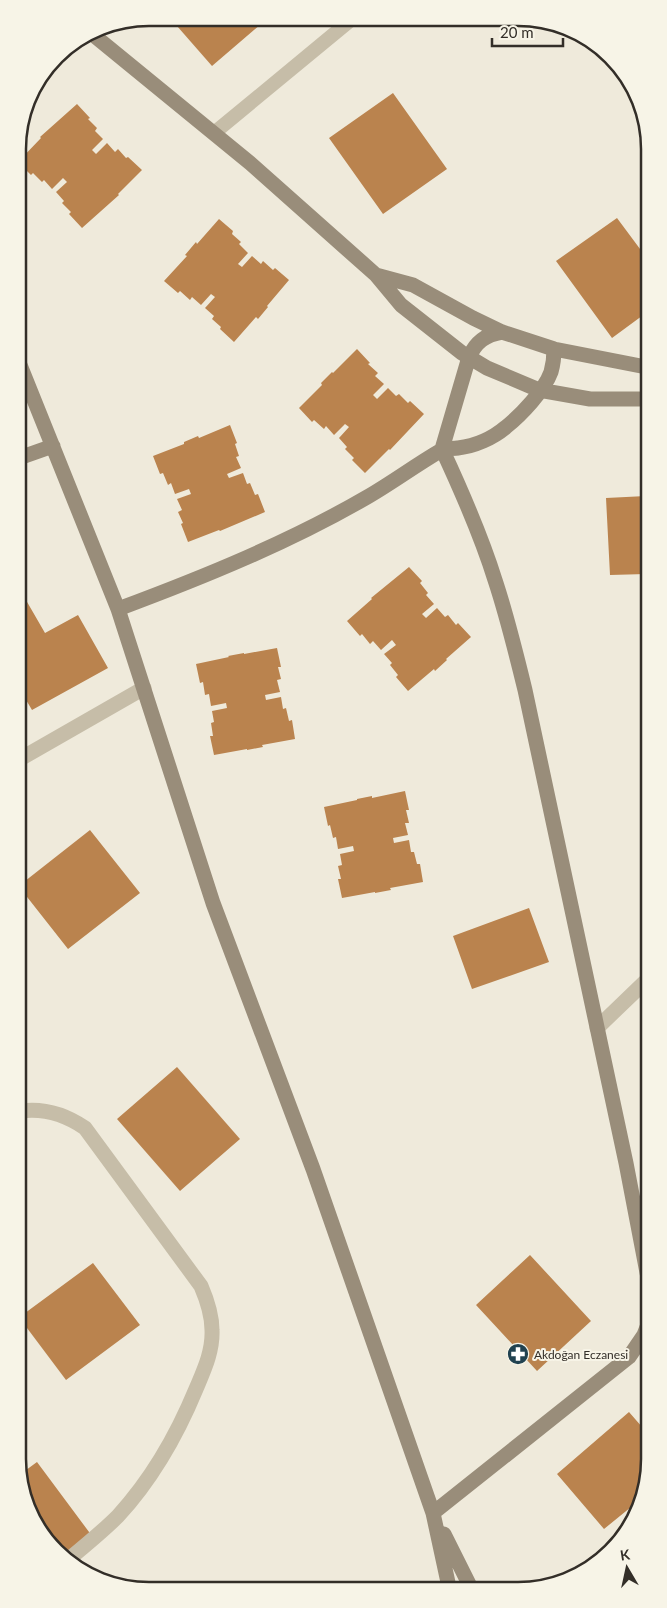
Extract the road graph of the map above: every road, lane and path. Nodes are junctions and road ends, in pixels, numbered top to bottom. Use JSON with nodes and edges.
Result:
{"nodes":[{"id":1,"x":343,"y":26,"type":"edge"},
{"id":2,"x":97,"y":38,"type":"edge"},
{"id":3,"x":214,"y":133,"type":"junction"},
{"id":4,"x":376,"y":275,"type":"junction"},
{"id":5,"x":502,"y":332,"type":"junction"},
{"id":6,"x":554,"y":350,"type":"junction"},
{"id":7,"x":469,"y":357,"type":"junction"},
{"id":8,"x":641,"y":366,"type":"edge"},
{"id":9,"x":27,"y":381,"type":"edge"},
{"id":10,"x":539,"y":390,"type":"junction"},
{"id":11,"x":641,"y":399,"type":"edge"},
{"id":12,"x":27,"y":401,"type":"edge"},
{"id":13,"x":53,"y":445,"type":"junction"},
{"id":14,"x":442,"y":449,"type":"junction"},
{"id":15,"x":27,"y":455,"type":"edge"},
{"id":16,"x":118,"y":609,"type":"junction"},
{"id":17,"x":144,"y":688,"type":"junction"},
{"id":18,"x":27,"y":752,"type":"edge"},
{"id":19,"x":640,"y":986,"type":"edge"},
{"id":20,"x":597,"y":1028,"type":"junction"},
{"id":21,"x":26,"y":1111,"type":"edge"},
{"id":22,"x":640,"y":1214,"type":"edge"},
{"id":23,"x":640,"y":1342,"type":"edge"},
{"id":24,"x":433,"y":1513,"type":"junction"},
{"id":25,"x":73,"y":1555,"type":"edge"},
{"id":26,"x":448,"y":1582,"type":"edge"},
{"id":27,"x":468,"y":1582,"type":"edge"}],
"edges":[{"from":1,"to":3,"type":"lane"},
{"from":2,"to":3,"type":"street"},
{"from":3,"to":4,"type":"street"},
{"from":4,"to":5,"type":"street"},
{"from":4,"to":7,"type":"street"},
{"from":5,"to":6,"type":"street"},
{"from":5,"to":7,"type":"street"},
{"from":6,"to":8,"type":"street"},
{"from":6,"to":10,"type":"street"},
{"from":7,"to":10,"type":"street"},
{"from":7,"to":14,"type":"street"},
{"from":9,"to":13,"type":"street"},
{"from":10,"to":11,"type":"street"},
{"from":10,"to":14,"type":"street"},
{"from":12,"to":13,"type":"street"},
{"from":13,"to":15,"type":"street"},
{"from":13,"to":16,"type":"street"},
{"from":14,"to":16,"type":"street"},
{"from":14,"to":20,"type":"street"},
{"from":16,"to":17,"type":"street"},
{"from":17,"to":18,"type":"street"},
{"from":17,"to":24,"type":"street"},
{"from":19,"to":20,"type":"street"},
{"from":20,"to":22,"type":"street"},
{"from":21,"to":25,"type":"street"},
{"from":23,"to":24,"type":"street"},
{"from":24,"to":26,"type":"street"},
{"from":24,"to":27,"type":"street"}]}
